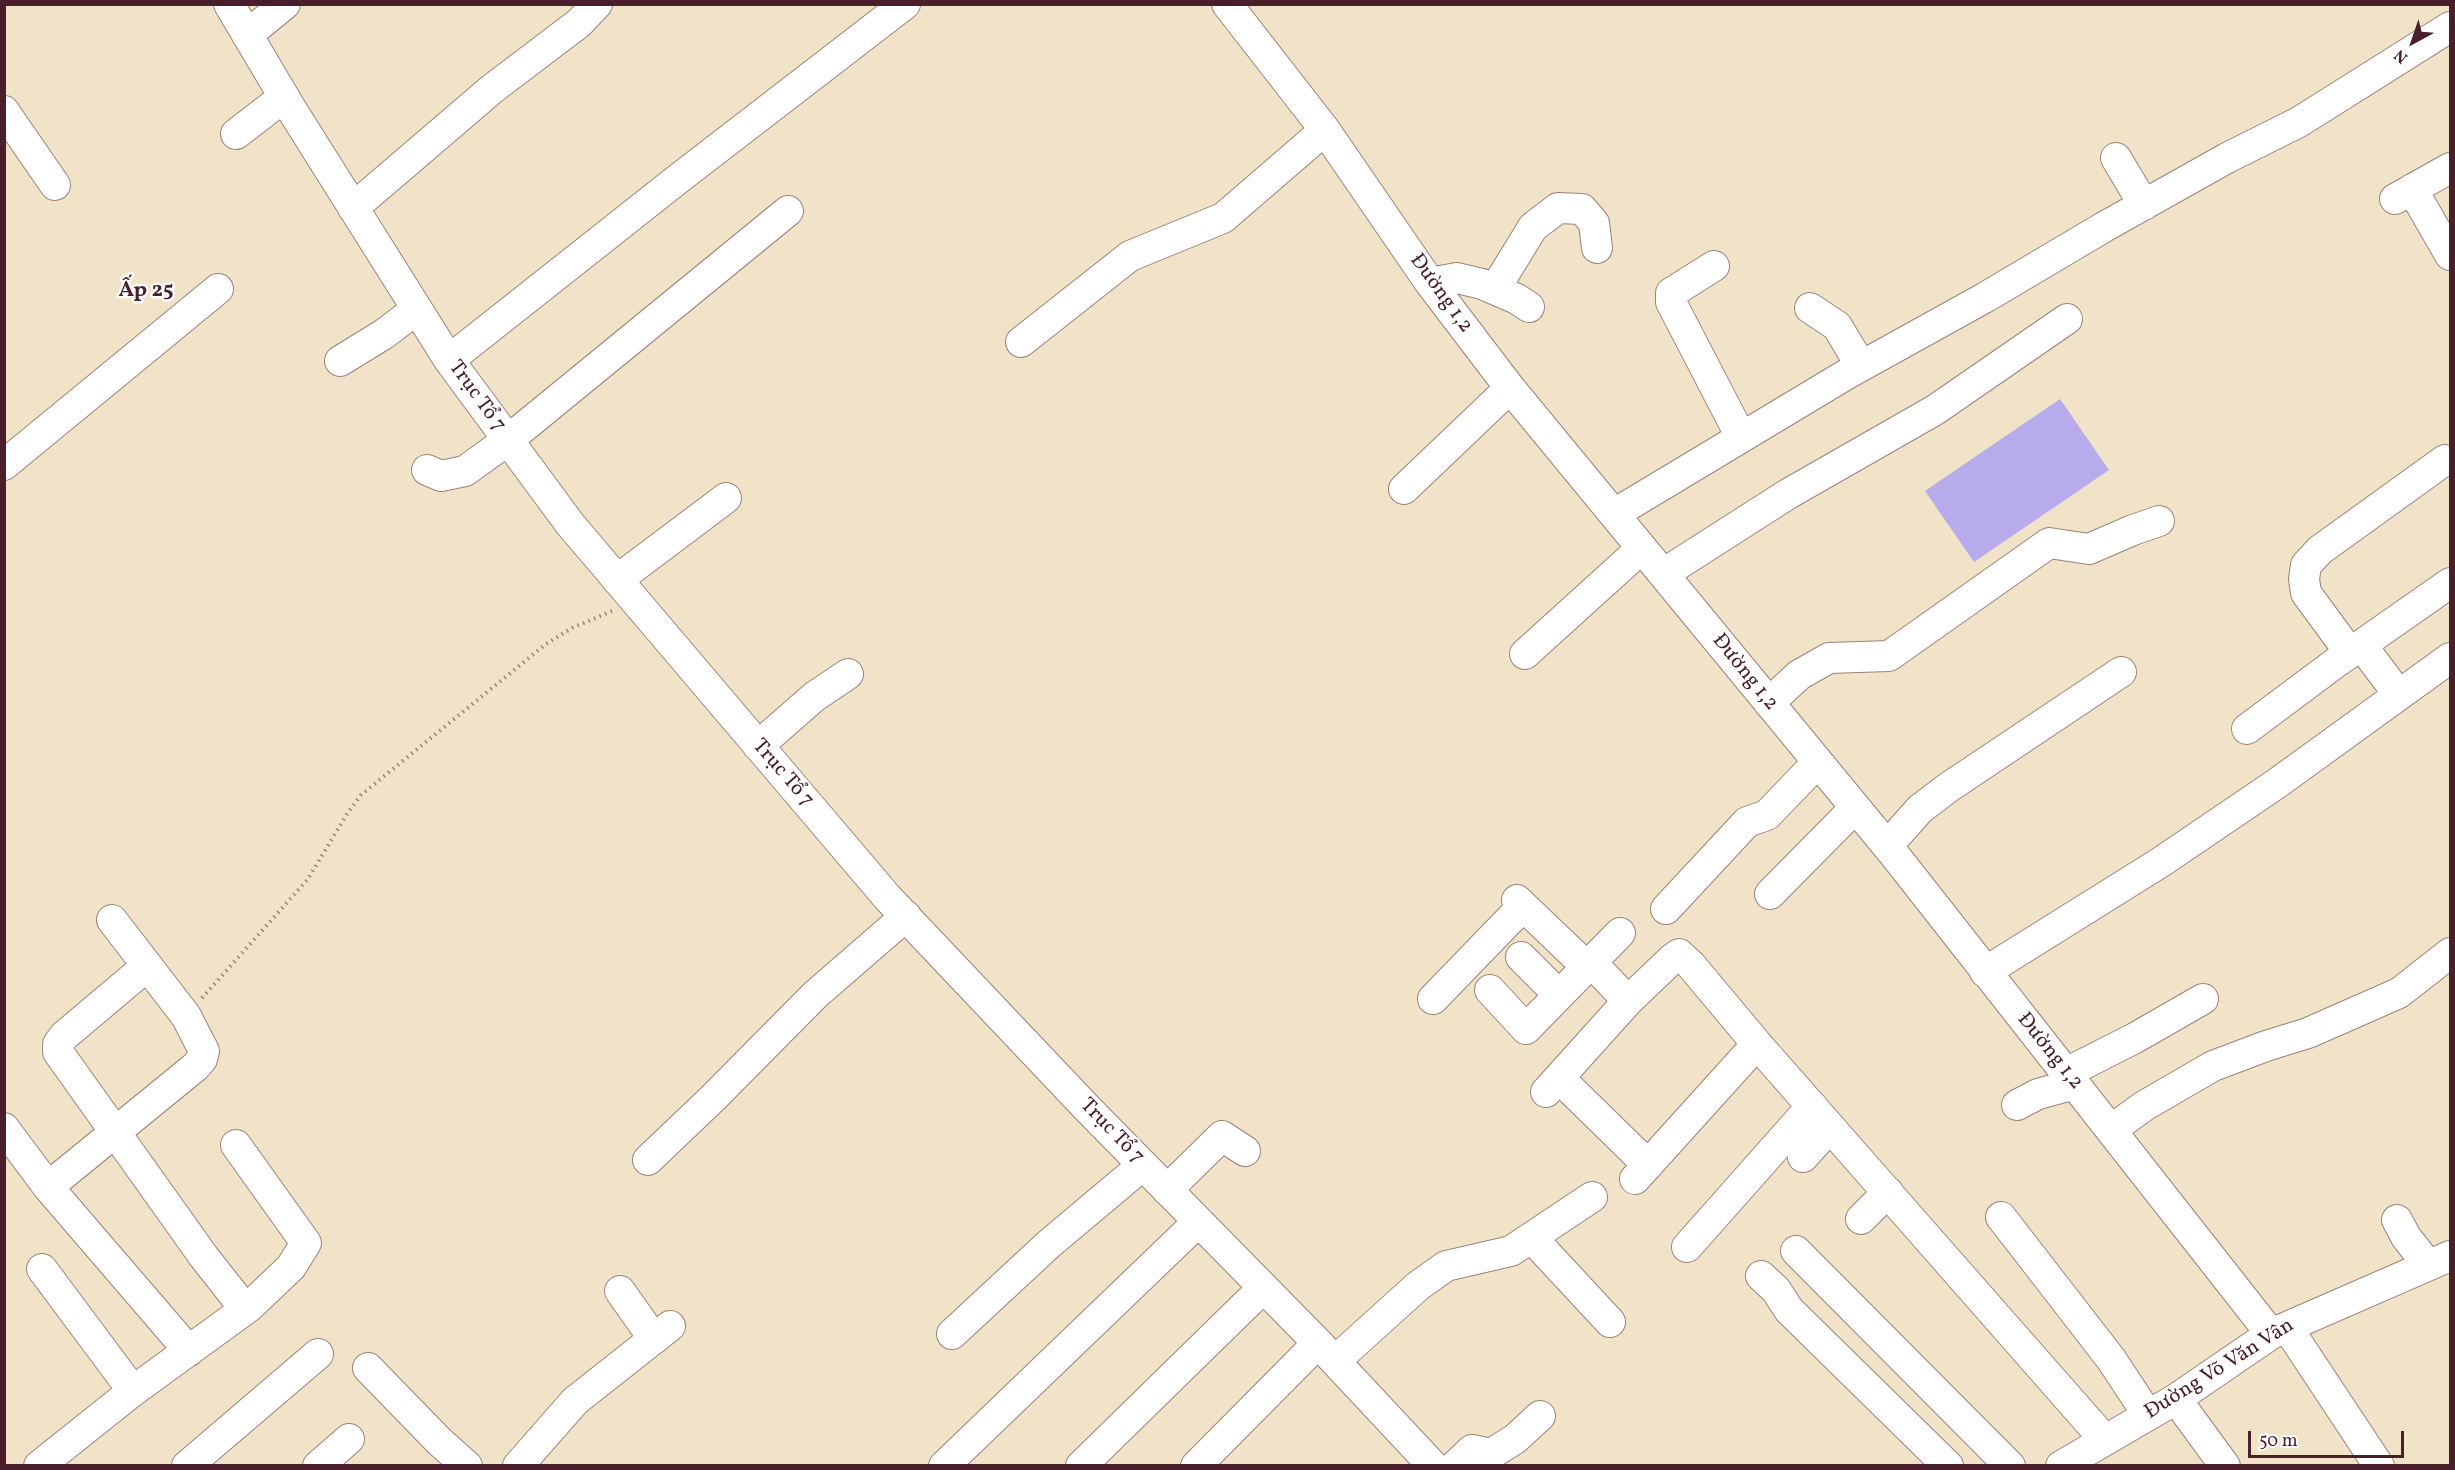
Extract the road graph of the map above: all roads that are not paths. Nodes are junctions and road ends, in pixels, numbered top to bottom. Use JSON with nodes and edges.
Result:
{"nodes":[{"id":1,"x":230,"y":4,"type":"edge"},
{"id":2,"x":285,"y":4,"type":"edge"},
{"id":3,"x":597,"y":4,"type":"edge"},
{"id":4,"x":905,"y":4,"type":"edge"},
{"id":5,"x":1227,"y":4,"type":"edge"},
{"id":6,"x":2451,"y":27,"type":"edge"},
{"id":7,"x":247,"y":35,"type":"junction"},
{"id":8,"x":284,"y":97,"type":"junction"},
{"id":9,"x":4,"y":111,"type":"edge"},
{"id":10,"x":1325,"y":130,"type":"junction"},
{"id":11,"x":236,"y":134,"type":"dead end"},
{"id":12,"x":2116,"y":158,"type":"dead end"},
{"id":13,"x":2451,"y":168,"type":"edge"},
{"id":14,"x":55,"y":185,"type":"dead end"},
{"id":15,"x":2144,"y":205,"type":"junction"},
{"id":16,"x":353,"y":208,"type":"junction"},
{"id":17,"x":788,"y":211,"type":"dead end"},
{"id":18,"x":1597,"y":248,"type":"dead end"},
{"id":19,"x":2451,"y":255,"type":"edge"},
{"id":20,"x":1714,"y":266,"type":"dead end"},
{"id":21,"x":1430,"y":282,"type":"junction"},
{"id":22,"x":218,"y":289,"type":"dead end"},
{"id":23,"x":1495,"y":289,"type":"junction"},
{"id":24,"x":1529,"y":307,"type":"dead end"},
{"id":25,"x":1810,"y":308,"type":"dead end"},
{"id":26,"x":417,"y":309,"type":"junction"},
{"id":27,"x":2067,"y":319,"type":"dead end"},
{"id":28,"x":1021,"y":342,"type":"dead end"},
{"id":29,"x":449,"y":360,"type":"junction"},
{"id":30,"x":339,"y":361,"type":"dead end"},
{"id":31,"x":1861,"y":366,"type":"junction"},
{"id":32,"x":1510,"y":388,"type":"junction"},
{"id":33,"x":1741,"y":437,"type":"junction"},
{"id":34,"x":508,"y":440,"type":"junction"},
{"id":35,"x":2445,"y":460,"type":"dead end"},
{"id":36,"x":4,"y":465,"type":"edge"},
{"id":37,"x":427,"y":470,"type":"dead end"},
{"id":38,"x":1404,"y":489,"type":"dead end"},
{"id":39,"x":726,"y":498,"type":"dead end"},
{"id":40,"x":1614,"y":514,"type":"junction"},
{"id":41,"x":2159,"y":521,"type":"dead end"},
{"id":42,"x":1642,"y":548,"type":"junction"},
{"id":43,"x":1663,"y":574,"type":"junction"},
{"id":44,"x":2451,"y":583,"type":"edge"},
{"id":45,"x":626,"y":590,"type":"junction"},
{"id":46,"x":2356,"y":650,"type":"junction"},
{"id":47,"x":1525,"y":654,"type":"dead end"},
{"id":48,"x":2451,"y":658,"type":"edge"},
{"id":49,"x":2121,"y":672,"type":"dead end"},
{"id":50,"x":848,"y":674,"type":"dead end"},
{"id":51,"x":2399,"y":695,"type":"junction"},
{"id":52,"x":1769,"y":703,"type":"junction"},
{"id":53,"x":2247,"y":729,"type":"dead end"},
{"id":54,"x":758,"y":746,"type":"junction"},
{"id":55,"x":1818,"y":762,"type":"junction"},
{"id":56,"x":1855,"y":807,"type":"junction"},
{"id":57,"x":1887,"y":846,"type":"junction"},
{"id":58,"x":1770,"y":894,"type":"dead end"},
{"id":59,"x":1666,"y":909,"type":"dead end"},
{"id":60,"x":906,"y":916,"type":"junction"},
{"id":61,"x":112,"y":920,"type":"dead end"},
{"id":62,"x":1620,"y":933,"type":"dead end"},
{"id":63,"x":2451,"y":953,"type":"edge"},
{"id":64,"x":1521,"y":957,"type":"dead end"},
{"id":65,"x":1589,"y":965,"type":"junction"},
{"id":66,"x":147,"y":966,"type":"junction"},
{"id":67,"x":1985,"y":972,"type":"junction"},
{"id":68,"x":1490,"y":990,"type":"dead end"},
{"id":69,"x":1559,"y":995,"type":"junction"},
{"id":70,"x":1432,"y":999,"type":"dead end"},
{"id":71,"x":2203,"y":999,"type":"dead end"},
{"id":72,"x":1628,"y":1001,"type":"junction"},
{"id":73,"x":1757,"y":1044,"type":"junction"},
{"id":74,"x":2070,"y":1078,"type":"junction"},
{"id":75,"x":2017,"y":1105,"type":"dead end"},
{"id":76,"x":1821,"y":1116,"type":"junction"},
{"id":77,"x":4,"y":1128,"type":"edge"},
{"id":78,"x":2111,"y":1130,"type":"junction"},
{"id":79,"x":115,"y":1131,"type":"junction"},
{"id":80,"x":236,"y":1145,"type":"dead end"},
{"id":81,"x":1245,"y":1151,"type":"dead end"},
{"id":82,"x":1803,"y":1157,"type":"dead end"},
{"id":83,"x":648,"y":1160,"type":"dead end"},
{"id":84,"x":1143,"y":1165,"type":"junction"},
{"id":85,"x":48,"y":1187,"type":"junction"},
{"id":86,"x":1167,"y":1190,"type":"junction"},
{"id":87,"x":1888,"y":1192,"type":"junction"},
{"id":88,"x":1592,"y":1197,"type":"dead end"},
{"id":89,"x":2001,"y":1217,"type":"dead end"},
{"id":90,"x":1861,"y":1219,"type":"dead end"},
{"id":91,"x":2397,"y":1220,"type":"dead end"},
{"id":92,"x":1198,"y":1222,"type":"junction"},
{"id":93,"x":1532,"y":1238,"type":"junction"},
{"id":94,"x":1687,"y":1247,"type":"dead end"},
{"id":95,"x":1796,"y":1251,"type":"dead end"},
{"id":96,"x":2439,"y":1261,"type":"edge"},
{"id":97,"x":42,"y":1269,"type":"dead end"},
{"id":98,"x":1761,"y":1276,"type":"dead end"},
{"id":99,"x":1263,"y":1288,"type":"junction"},
{"id":100,"x":620,"y":1291,"type":"dead end"},
{"id":101,"x":245,"y":1309,"type":"junction"},
{"id":102,"x":1610,"y":1322,"type":"dead end"},
{"id":103,"x":2279,"y":1330,"type":"junction"},
{"id":104,"x":952,"y":1334,"type":"dead end"},
{"id":105,"x":189,"y":1351,"type":"junction"},
{"id":106,"x":1326,"y":1352,"type":"junction"},
{"id":107,"x":318,"y":1354,"type":"dead end"},
{"id":108,"x":368,"y":1368,"type":"dead end"},
{"id":109,"x":133,"y":1391,"type":"junction"},
{"id":110,"x":2176,"y":1399,"type":"junction"},
{"id":111,"x":2148,"y":1415,"type":"junction"},
{"id":112,"x":1540,"y":1416,"type":"dead end"},
{"id":113,"x":349,"y":1439,"type":"dead end"},
{"id":114,"x":2084,"y":1456,"type":"edge"},
{"id":115,"x":39,"y":1465,"type":"edge"},
{"id":116,"x":187,"y":1466,"type":"edge"},
{"id":117,"x":318,"y":1466,"type":"edge"},
{"id":118,"x":466,"y":1466,"type":"edge"},
{"id":119,"x":518,"y":1466,"type":"edge"},
{"id":120,"x":944,"y":1466,"type":"edge"},
{"id":121,"x":1081,"y":1466,"type":"edge"},
{"id":122,"x":1196,"y":1466,"type":"edge"},
{"id":123,"x":1433,"y":1466,"type":"edge"},
{"id":124,"x":1455,"y":1466,"type":"edge"},
{"id":125,"x":1948,"y":1466,"type":"edge"},
{"id":126,"x":2010,"y":1466,"type":"edge"},
{"id":127,"x":2225,"y":1466,"type":"edge"},
{"id":128,"x":2379,"y":1466,"type":"edge"}],
"edges":[{"from":1,"to":7,"type":"street","name":"Trục Tổ 7"},
{"from":2,"to":7,"type":"street"},
{"from":3,"to":16,"type":"street"},
{"from":4,"to":29,"type":"street"},
{"from":5,"to":10,"type":"street","name":"Đường 1,2"},
{"from":6,"to":15,"type":"street"},
{"from":7,"to":8,"type":"street","name":"Trục Tổ 7"},
{"from":8,"to":11,"type":"street"},
{"from":8,"to":16,"type":"street","name":"Trục Tổ 7"},
{"from":9,"to":14,"type":"street"},
{"from":10,"to":21,"type":"street","name":"Đường 1,2"},
{"from":10,"to":28,"type":"street"},
{"from":12,"to":15,"type":"street"},
{"from":13,"to":19,"type":"street"},
{"from":15,"to":31,"type":"street"},
{"from":16,"to":26,"type":"street","name":"Trục Tổ 7"},
{"from":17,"to":34,"type":"street"},
{"from":18,"to":23,"type":"street"},
{"from":20,"to":33,"type":"street"},
{"from":21,"to":23,"type":"street"},
{"from":21,"to":32,"type":"street","name":"Đường 1,2"},
{"from":22,"to":36,"type":"street"},
{"from":23,"to":24,"type":"street"},
{"from":25,"to":31,"type":"street"},
{"from":26,"to":29,"type":"street","name":"Trục Tổ 7"},
{"from":26,"to":30,"type":"street"},
{"from":27,"to":43,"type":"street"},
{"from":29,"to":34,"type":"street","name":"Trục Tổ 7"},
{"from":31,"to":33,"type":"street"},
{"from":32,"to":38,"type":"street"},
{"from":32,"to":40,"type":"street","name":"Đường 1,2"},
{"from":33,"to":40,"type":"street"},
{"from":34,"to":37,"type":"street"},
{"from":34,"to":45,"type":"street","name":"Trục Tổ 7"},
{"from":35,"to":46,"type":"street"},
{"from":39,"to":45,"type":"street"},
{"from":40,"to":42,"type":"street","name":"Đường 1,2"},
{"from":41,"to":52,"type":"street"},
{"from":42,"to":43,"type":"street","name":"Đường 1,2"},
{"from":42,"to":47,"type":"street"},
{"from":43,"to":52,"type":"street","name":"Đường 1,2"},
{"from":44,"to":46,"type":"street"},
{"from":45,"to":54,"type":"street","name":"Trục Tổ 7"},
{"from":46,"to":51,"type":"street"},
{"from":46,"to":53,"type":"street"},
{"from":48,"to":51,"type":"street"},
{"from":49,"to":57,"type":"street"},
{"from":50,"to":54,"type":"street"},
{"from":51,"to":67,"type":"street"},
{"from":52,"to":55,"type":"street","name":"Đường 1,2"},
{"from":54,"to":60,"type":"street","name":"Trục Tổ 7"},
{"from":55,"to":56,"type":"street","name":"Đường 1,2"},
{"from":55,"to":59,"type":"street"},
{"from":56,"to":57,"type":"street","name":"Đường 1,2"},
{"from":56,"to":58,"type":"street"},
{"from":57,"to":67,"type":"street","name":"Đường 1,2"},
{"from":60,"to":83,"type":"street"},
{"from":60,"to":84,"type":"street","name":"Trục Tổ 7"},
{"from":61,"to":66,"type":"street"},
{"from":62,"to":65,"type":"street"},
{"from":63,"to":78,"type":"street"},
{"from":64,"to":69,"type":"street"},
{"from":65,"to":69,"type":"street"},
{"from":65,"to":70,"type":"street"},
{"from":65,"to":72,"type":"street"},
{"from":66,"to":79,"type":"street"},
{"from":66,"to":79,"type":"street"},
{"from":67,"to":74,"type":"street","name":"Đường 1,2"},
{"from":68,"to":69,"type":"street"},
{"from":71,"to":74,"type":"street"},
{"from":72,"to":73,"type":"street"},
{"from":72,"to":73,"type":"street"},
{"from":73,"to":76,"type":"street"},
{"from":74,"to":75,"type":"street"},
{"from":74,"to":78,"type":"street","name":"Đường 1,2"},
{"from":76,"to":82,"type":"street"},
{"from":76,"to":87,"type":"street"},
{"from":76,"to":94,"type":"street"},
{"from":77,"to":85,"type":"street"},
{"from":78,"to":103,"type":"street","name":"Đường 1,2"},
{"from":79,"to":85,"type":"street"},
{"from":79,"to":101,"type":"street"},
{"from":80,"to":101,"type":"street"},
{"from":81,"to":86,"type":"street"},
{"from":84,"to":86,"type":"street","name":"Trục Tổ 7"},
{"from":84,"to":104,"type":"street"},
{"from":85,"to":105,"type":"street"},
{"from":86,"to":92,"type":"street","name":"Trục Tổ 7"},
{"from":87,"to":90,"type":"street"},
{"from":87,"to":114,"type":"street"},
{"from":88,"to":93,"type":"street"},
{"from":89,"to":111,"type":"street"},
{"from":91,"to":96,"type":"street"},
{"from":92,"to":99,"type":"street","name":"Trục Tổ 7"},
{"from":92,"to":120,"type":"street"},
{"from":93,"to":102,"type":"street"},
{"from":93,"to":106,"type":"street"},
{"from":95,"to":126,"type":"street"},
{"from":96,"to":103,"type":"street","name":"Đường Võ Văn Vân"},
{"from":97,"to":109,"type":"street"},
{"from":98,"to":125,"type":"street"},
{"from":99,"to":106,"type":"street","name":"Trục Tổ 7"},
{"from":99,"to":121,"type":"street"},
{"from":100,"to":119,"type":"street"},
{"from":101,"to":105,"type":"street"},
{"from":103,"to":110,"type":"street","name":"Đường Võ Văn Vân"},
{"from":103,"to":128,"type":"street","name":"Đường 1,2"},
{"from":105,"to":109,"type":"street"},
{"from":106,"to":122,"type":"street"},
{"from":106,"to":123,"type":"street","name":"Trục Tổ 7"},
{"from":107,"to":116,"type":"street"},
{"from":108,"to":118,"type":"street"},
{"from":109,"to":115,"type":"street"},
{"from":110,"to":111,"type":"street","name":"Đường Võ Văn Vân"},
{"from":110,"to":127,"type":"street"},
{"from":111,"to":114,"type":"street","name":"Đường Võ Văn Vân"},
{"from":112,"to":124,"type":"street"},
{"from":113,"to":117,"type":"street"}]}
